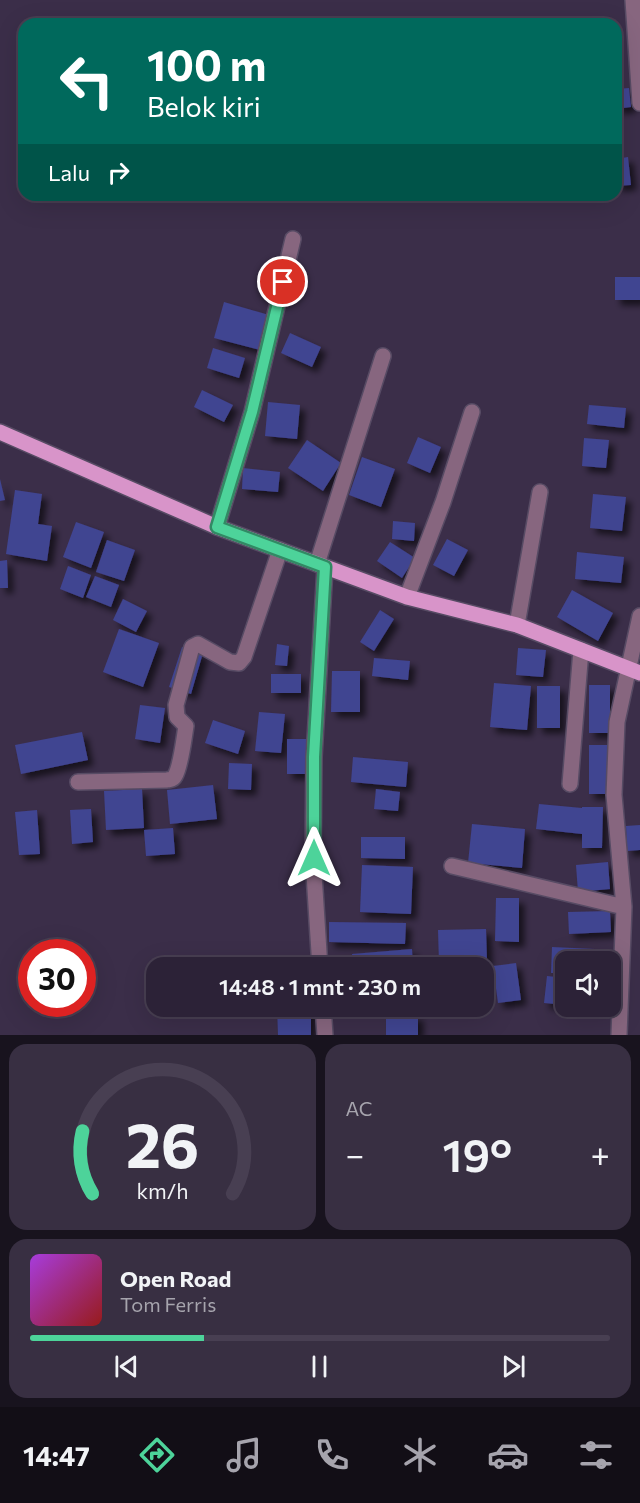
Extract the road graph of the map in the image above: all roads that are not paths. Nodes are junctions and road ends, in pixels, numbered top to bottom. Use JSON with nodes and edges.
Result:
{"nodes":[{"id":1,"x":633,"y":0,"type":"edge"},
{"id":2,"x":638,"y":27,"type":"edge"},
{"id":3,"x":640,"y":103,"type":"edge"},
{"id":4,"x":293,"y":239,"type":"dead end"},
{"id":5,"x":383,"y":356,"type":"dead end"},
{"id":6,"x":472,"y":412,"type":"dead end"},
{"id":7,"x":1,"y":429,"type":"edge"},
{"id":8,"x":540,"y":492,"type":"dead end"},
{"id":9,"x":217,"y":527,"type":"junction"},
{"id":10,"x":280,"y":550,"type":"junction"},
{"id":11,"x":321,"y":565,"type":"junction"},
{"id":12,"x":407,"y":597,"type":"junction"},
{"id":13,"x":640,"y":616,"type":"edge"},
{"id":14,"x":517,"y":625,"type":"junction"},
{"id":15,"x":581,"y":650,"type":"junction"},
{"id":16,"x":634,"y":671,"type":"edge"},
{"id":17,"x":78,"y":782,"type":"dead end"},
{"id":18,"x":570,"y":784,"type":"dead end"},
{"id":19,"x":452,"y":866,"type":"dead end"},
{"id":20,"x":624,"y":907,"type":"junction"},
{"id":21,"x":319,"y":957,"type":"edge"},
{"id":22,"x":324,"y":1017,"type":"edge"},
{"id":23,"x":325,"y":1035,"type":"edge"},
{"id":24,"x":619,"y":1035,"type":"edge"}],
"edges":[{"from":1,"to":2,"type":"street"},
{"from":2,"to":3,"type":"street"},
{"from":4,"to":9,"type":"street"},
{"from":5,"to":11,"type":"street"},
{"from":6,"to":12,"type":"street"},
{"from":7,"to":9,"type":"main road"},
{"from":8,"to":14,"type":"street"},
{"from":9,"to":10,"type":"main road"},
{"from":10,"to":11,"type":"main road"},
{"from":10,"to":17,"type":"street"},
{"from":11,"to":12,"type":"main road"},
{"from":11,"to":21,"type":"street"},
{"from":12,"to":14,"type":"main road"},
{"from":13,"to":16,"type":"street"},
{"from":14,"to":15,"type":"main road"},
{"from":15,"to":16,"type":"main road"},
{"from":15,"to":18,"type":"street"},
{"from":16,"to":20,"type":"street"},
{"from":19,"to":20,"type":"street"},
{"from":20,"to":24,"type":"street"},
{"from":22,"to":23,"type":"street"}]}
